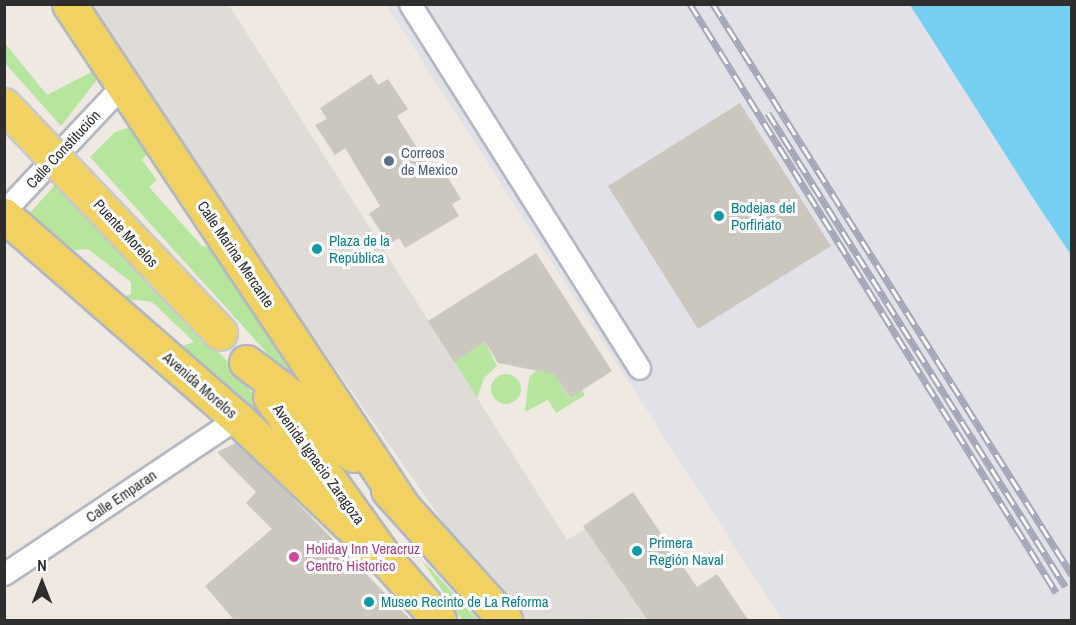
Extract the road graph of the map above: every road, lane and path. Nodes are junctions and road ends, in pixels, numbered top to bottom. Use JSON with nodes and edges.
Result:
{"nodes":[{"id":1,"x":69,"y":4,"type":"edge"},
{"id":2,"x":410,"y":4,"type":"edge"},
{"id":3,"x":122,"y":86,"type":"junction"},
{"id":4,"x":4,"y":105,"type":"edge"},
{"id":5,"x":4,"y":213,"type":"edge"},
{"id":6,"x":246,"y":362,"type":"junction"},
{"id":7,"x":639,"y":368,"type":"dead end"},
{"id":8,"x":237,"y":417,"type":"junction"},
{"id":9,"x":402,"y":505,"type":"junction"},
{"id":10,"x":389,"y":563,"type":"junction"},
{"id":11,"x":4,"y":574,"type":"edge"},
{"id":12,"x":439,"y":621,"type":"edge"},
{"id":13,"x":505,"y":621,"type":"edge"}],
"edges":[{"from":1,"to":3,"type":"main road","name":"Calle Marina Mercante"},
{"from":2,"to":7,"type":"street"},
{"from":3,"to":5,"type":"street","name":"Calle Constitución"},
{"from":3,"to":9,"type":"main road","name":"Calle Marina Mercante"},
{"from":4,"to":6,"type":"main road","name":"Puente Morelos","bridge":true},
{"from":5,"to":8,"type":"main road","name":"Avenida Morelos"},
{"from":6,"to":9,"type":"main road","name":"Calle Marina Mercante"},
{"from":6,"to":10,"type":"main road","name":"Avenida Ignacio Zaragoza"},
{"from":8,"to":10,"type":"main road","name":"Avenida Morelos"},
{"from":8,"to":11,"type":"street","name":"Calle Emparan"},
{"from":9,"to":13,"type":"main road","name":"Calle Marina Mercante"},
{"from":10,"to":12,"type":"main road","name":"Avenida Ignacio Zaragoza"}]}
